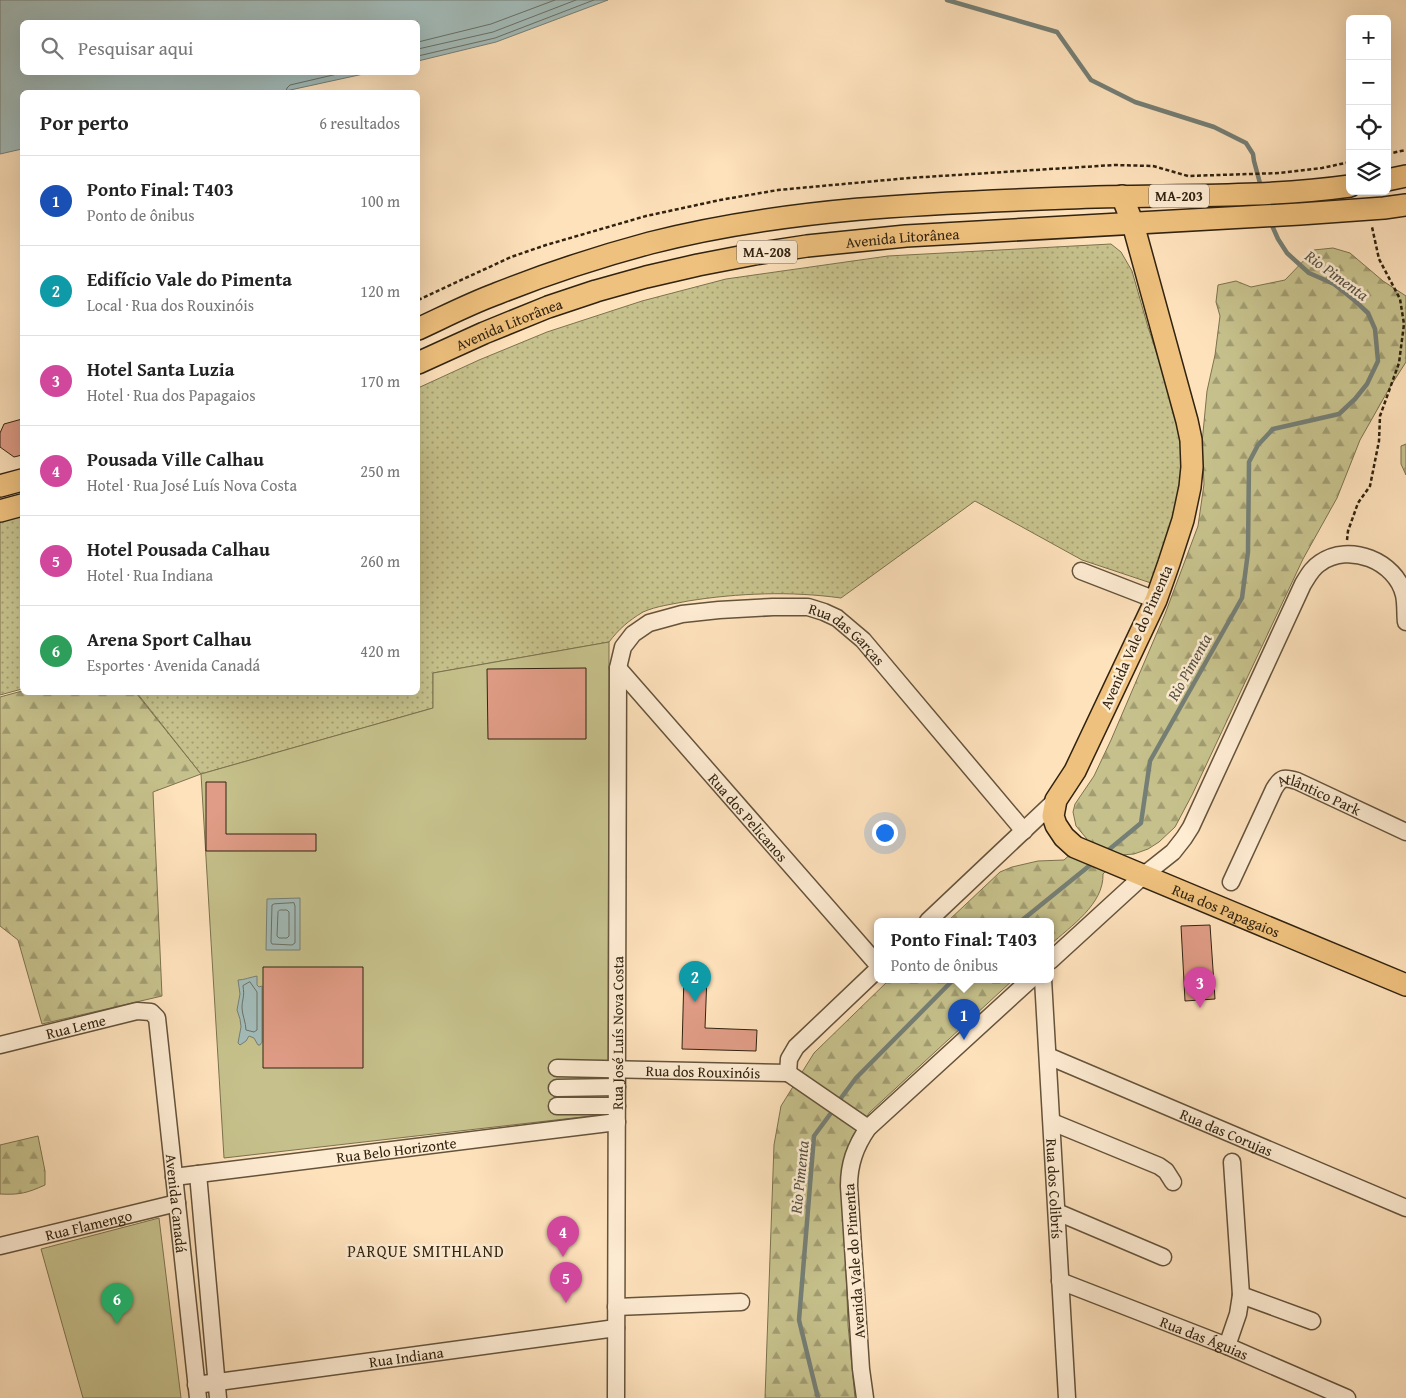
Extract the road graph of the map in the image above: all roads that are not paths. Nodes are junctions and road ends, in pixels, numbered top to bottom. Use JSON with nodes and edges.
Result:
{"nodes":[{"id":1,"x":1406,"y":176,"type":"edge"},
{"id":2,"x":1391,"y":179,"type":"edge"},
{"id":3,"x":1346,"y":186,"type":"edge"},
{"id":4,"x":1122,"y":196,"type":"junction"},
{"id":5,"x":1406,"y":205,"type":"edge"},
{"id":6,"x":1133,"y":224,"type":"junction"},
{"id":7,"x":420,"y":328,"type":"edge"},
{"id":8,"x":420,"y":362,"type":"edge"},
{"id":9,"x":20,"y":481,"type":"edge"},
{"id":10,"x":0,"y":486,"type":"edge"},
{"id":11,"x":20,"y":506,"type":"edge"},
{"id":12,"x":0,"y":511,"type":"edge"},
{"id":13,"x":1082,"y":571,"type":"dead end"},
{"id":14,"x":1156,"y":600,"type":"junction"},
{"id":15,"x":1406,"y":622,"type":"edge"},
{"id":16,"x":618,"y":668,"type":"junction"},
{"id":17,"x":1056,"y":800,"type":"junction"},
{"id":18,"x":1056,"y":825,"type":"junction"},
{"id":19,"x":1024,"y":831,"type":"junction"},
{"id":20,"x":1406,"y":832,"type":"edge"},
{"id":21,"x":1140,"y":879,"type":"junction"},
{"id":22,"x":1231,"y":882,"type":"dead end"},
{"id":23,"x":931,"y":918,"type":"edge"},
{"id":24,"x":1054,"y":957,"type":"edge"},
{"id":25,"x":874,"y":962,"type":"edge"},
{"id":26,"x":874,"y":971,"type":"edge"},
{"id":27,"x":1027,"y":983,"type":"edge"},
{"id":28,"x":1044,"y":983,"type":"edge"},
{"id":29,"x":1406,"y":985,"type":"edge"},
{"id":30,"x":151,"y":1012,"type":"joint"},
{"id":31,"x":0,"y":1045,"type":"edge"},
{"id":32,"x":1048,"y":1056,"type":"junction"},
{"id":33,"x":557,"y":1068,"type":"dead end"},
{"id":34,"x":618,"y":1069,"type":"junction"},
{"id":35,"x":788,"y":1073,"type":"junction"},
{"id":36,"x":618,"y":1086,"type":"junction"},
{"id":37,"x":557,"y":1088,"type":"dead end"},
{"id":38,"x":557,"y":1106,"type":"dead end"},
{"id":39,"x":618,"y":1114,"type":"junction"},
{"id":40,"x":1052,"y":1122,"type":"junction"},
{"id":41,"x":868,"y":1128,"type":"junction"},
{"id":42,"x":1232,"y":1162,"type":"dead end"},
{"id":43,"x":198,"y":1174,"type":"junction"},
{"id":44,"x":174,"y":1177,"type":"junction"},
{"id":45,"x":1173,"y":1182,"type":"dead end"},
{"id":46,"x":177,"y":1203,"type":"junction"},
{"id":47,"x":1406,"y":1208,"type":"edge"},
{"id":48,"x":1057,"y":1212,"type":"junction"},
{"id":49,"x":0,"y":1246,"type":"edge"},
{"id":50,"x":1163,"y":1257,"type":"dead end"},
{"id":51,"x":1060,"y":1281,"type":"junction"},
{"id":52,"x":1241,"y":1295,"type":"junction"},
{"id":53,"x":741,"y":1302,"type":"dead end"},
{"id":54,"x":616,"y":1307,"type":"junction"},
{"id":55,"x":1312,"y":1321,"type":"dead end"},
{"id":56,"x":616,"y":1328,"type":"junction"},
{"id":57,"x":1227,"y":1346,"type":"junction"},
{"id":58,"x":217,"y":1390,"type":"edge"},
{"id":59,"x":197,"y":1392,"type":"edge"},
{"id":60,"x":616,"y":1398,"type":"edge"},
{"id":61,"x":865,"y":1398,"type":"edge"},
{"id":62,"x":1067,"y":1398,"type":"edge"},
{"id":63,"x":1347,"y":1398,"type":"edge"}],
"edges":[{"from":1,"to":2,"type":"main road"},
{"from":3,"to":4,"type":"main road","name":"Avenida Litorânea","number":"MA-203"},
{"from":4,"to":6,"type":"main road","name":"Avenida Vale do Pimenta"},
{"from":4,"to":7,"type":"main road","name":"Avenida Litorânea","number":"MA-208"},
{"from":5,"to":6,"type":"main road","name":"Avenida Litorânea","number":"MA-203"},
{"from":6,"to":8,"type":"main road","name":"Avenida Litorânea","number":"MA-208"},
{"from":6,"to":14,"type":"main road","name":"Avenida Vale do Pimenta"},
{"from":9,"to":10,"type":"main road"},
{"from":11,"to":12,"type":"main road"},
{"from":13,"to":14,"type":"street"},
{"from":14,"to":17,"type":"main road","name":"Avenida Vale do Pimenta"},
{"from":15,"to":21,"type":"street"},
{"from":16,"to":19,"type":"street","name":"Rua das Garças"},
{"from":16,"to":25,"type":"street","name":"Rua dos Pelicanos"},
{"from":16,"to":34,"type":"street","name":"Rua José Luís Nova Costa"},
{"from":17,"to":18,"type":"main road"},
{"from":17,"to":19,"type":"street"},
{"from":18,"to":19,"type":"street"},
{"from":18,"to":21,"type":"main road","name":"Rua dos Papagaios"},
{"from":19,"to":23,"type":"street"},
{"from":20,"to":22,"type":"street","name":"Atlântico Park"},
{"from":21,"to":24,"type":"street"},
{"from":21,"to":29,"type":"main road","name":"Rua dos Papagaios"},
{"from":26,"to":35,"type":"street"},
{"from":27,"to":41,"type":"street","name":"Avenida Vale do Pimenta"},
{"from":28,"to":32,"type":"street","name":"Rua dos Colibrís"},
{"from":30,"to":31,"type":"street","name":"Rua Leme"},
{"from":30,"to":44,"type":"street","name":"Avenida Canadá"},
{"from":32,"to":40,"type":"street","name":"Rua dos Colibrís"},
{"from":32,"to":47,"type":"street","name":"Rua das Corujas"},
{"from":33,"to":34,"type":"street","name":"Rua dos Rouxinóis"},
{"from":34,"to":35,"type":"street","name":"Rua dos Rouxinóis"},
{"from":34,"to":36,"type":"street","name":"Rua José Luís Nova Costa"},
{"from":35,"to":41,"type":"street"},
{"from":36,"to":37,"type":"street"},
{"from":36,"to":39,"type":"street","name":"Rua José Luís Nova Costa"},
{"from":38,"to":39,"type":"street"},
{"from":39,"to":43,"type":"street","name":"Rua Belo Horizonte"},
{"from":39,"to":54,"type":"street","name":"Rua José Luís Nova Costa"},
{"from":40,"to":45,"type":"street"},
{"from":40,"to":48,"type":"street","name":"Rua dos Colibrís"},
{"from":41,"to":61,"type":"street","name":"Avenida Vale do Pimenta"},
{"from":42,"to":52,"type":"street"},
{"from":43,"to":44,"type":"street","name":"Rua Belo Horizonte"},
{"from":43,"to":58,"type":"street","name":"Avenida Canadá"},
{"from":44,"to":46,"type":"street","name":"Avenida Canadá"},
{"from":46,"to":49,"type":"street","name":"Rua Flamengo"},
{"from":46,"to":59,"type":"street","name":"Avenida Canadá"},
{"from":48,"to":50,"type":"street"},
{"from":48,"to":51,"type":"street","name":"Rua dos Colibrís"},
{"from":51,"to":57,"type":"street","name":"Rua das Águias"},
{"from":51,"to":62,"type":"street","name":"Rua dos Colibrís"},
{"from":52,"to":55,"type":"street"},
{"from":52,"to":57,"type":"street"},
{"from":53,"to":54,"type":"street"},
{"from":54,"to":56,"type":"street","name":"Rua José Luís Nova Costa"},
{"from":56,"to":58,"type":"street","name":"Rua Indiana"},
{"from":56,"to":60,"type":"street","name":"Rua José Luís Nova Costa"},
{"from":57,"to":63,"type":"street","name":"Rua das Águias"},
{"from":58,"to":59,"type":"street","name":"Rua Indiana"}]}
